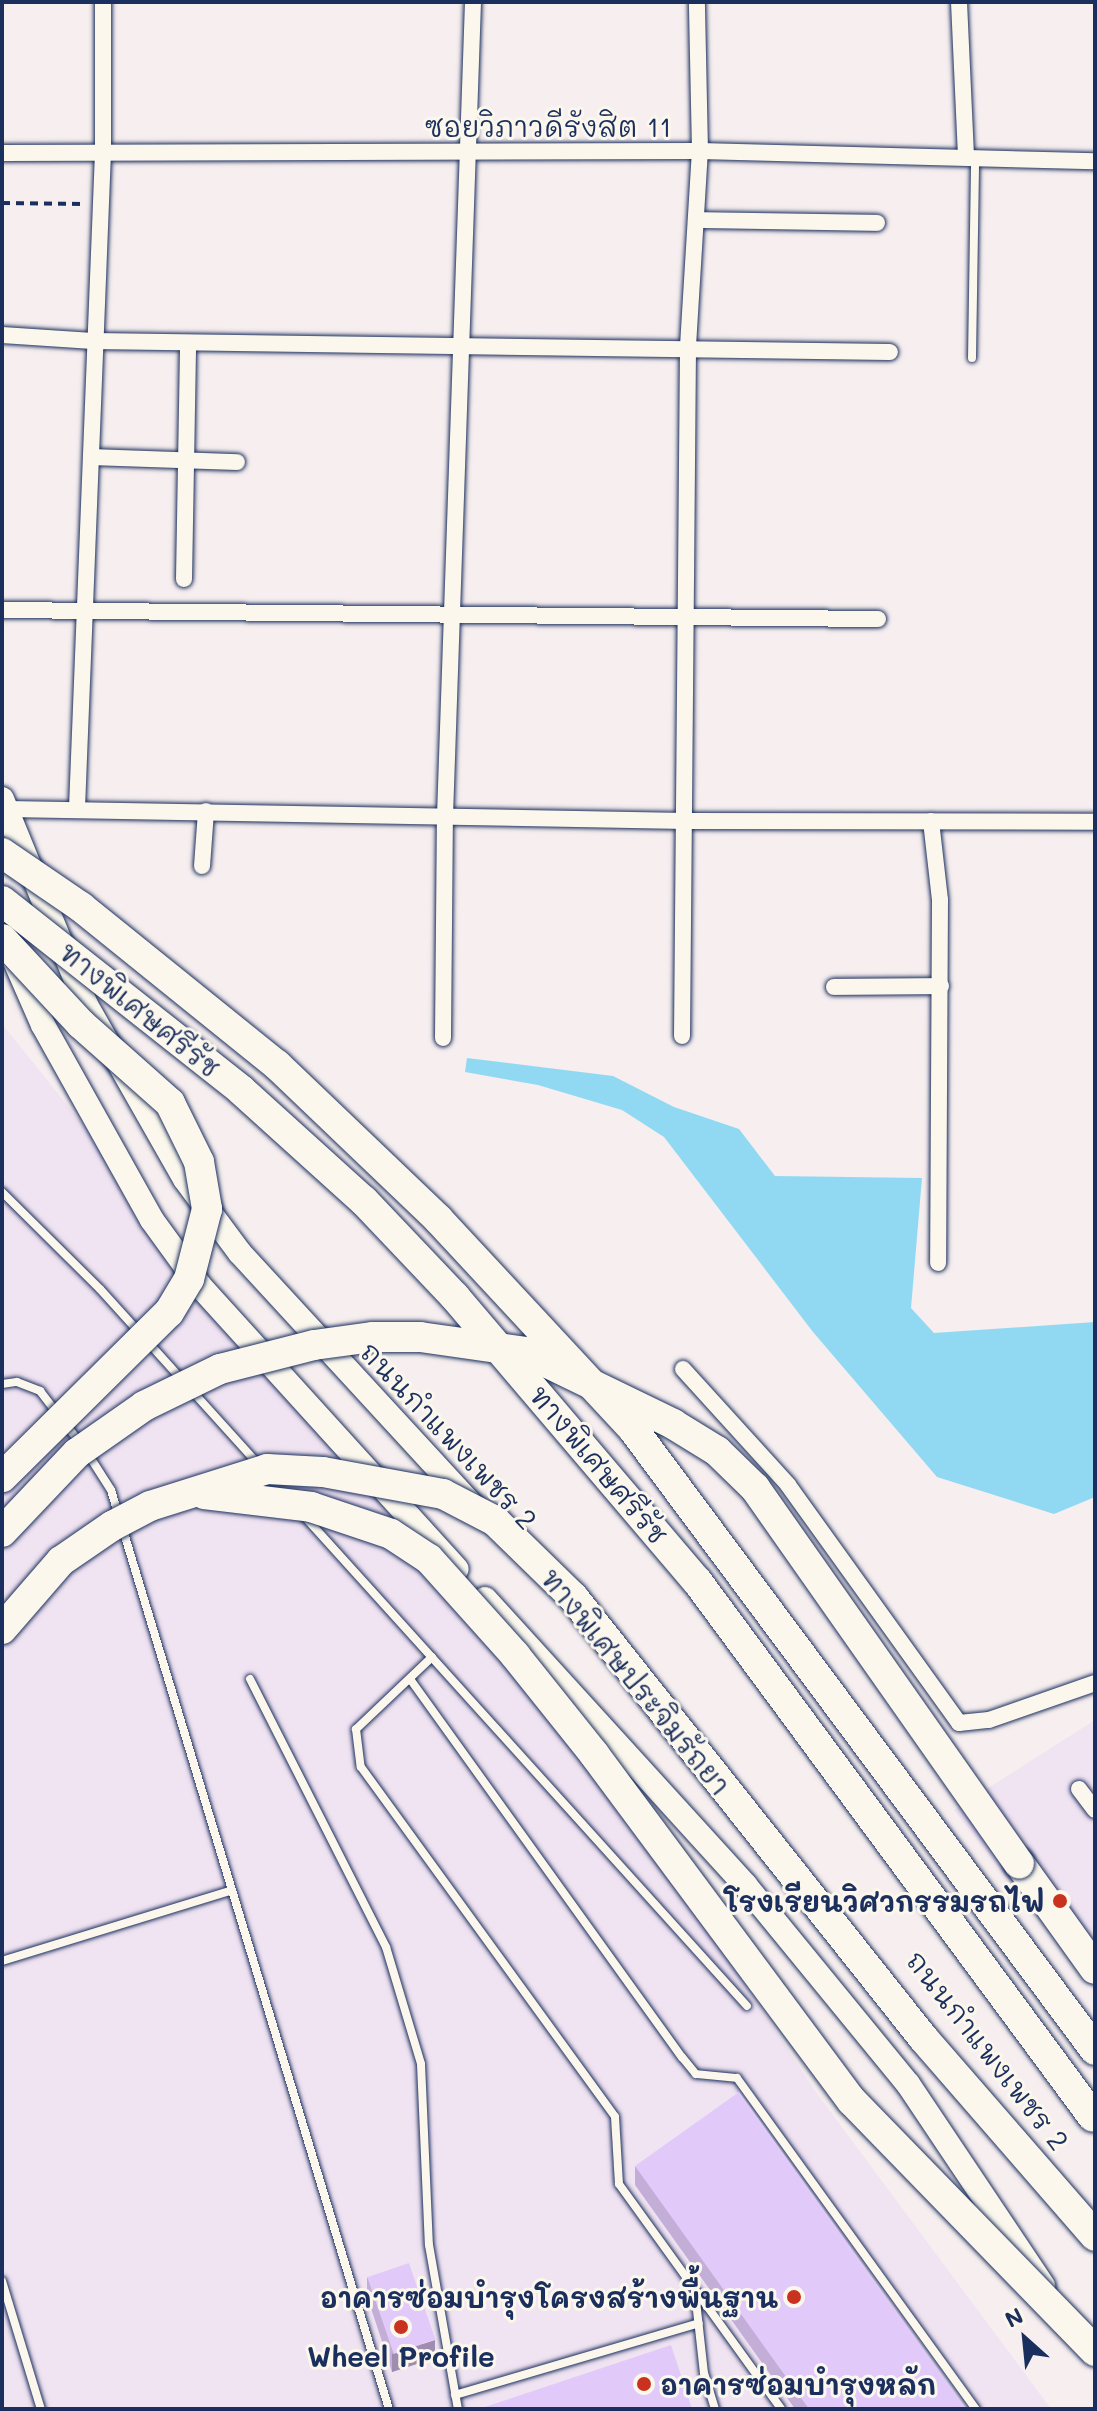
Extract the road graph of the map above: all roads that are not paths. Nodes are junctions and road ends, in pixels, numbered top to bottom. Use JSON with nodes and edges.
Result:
{"nodes":[{"id":1,"x":103,"y":2,"type":"edge"},
{"id":2,"x":473,"y":2,"type":"edge"},
{"id":3,"x":697,"y":2,"type":"edge"},
{"id":4,"x":959,"y":2,"type":"edge"},
{"id":5,"x":103,"y":151,"type":"junction"},
{"id":6,"x":700,"y":151,"type":"junction"},
{"id":7,"x":2,"y":153,"type":"edge"},
{"id":8,"x":471,"y":154,"type":"junction"},
{"id":9,"x":970,"y":158,"type":"junction"},
{"id":10,"x":1095,"y":161,"type":"edge"},
{"id":11,"x":696,"y":220,"type":"junction"},
{"id":12,"x":877,"y":223,"type":"dead end"},
{"id":13,"x":2,"y":335,"type":"edge"},
{"id":14,"x":93,"y":341,"type":"junction"},
{"id":15,"x":188,"y":343,"type":"junction"},
{"id":16,"x":688,"y":346,"type":"junction"},
{"id":17,"x":465,"y":348,"type":"junction"},
{"id":18,"x":890,"y":352,"type":"dead end"},
{"id":19,"x":972,"y":358,"type":"dead end"},
{"id":20,"x":91,"y":457,"type":"junction"},
{"id":21,"x":184,"y":460,"type":"junction"},
{"id":22,"x":237,"y":462,"type":"dead end"},
{"id":23,"x":184,"y":579,"type":"dead end"},
{"id":24,"x":2,"y":610,"type":"edge"},
{"id":25,"x":85,"y":610,"type":"junction"},
{"id":26,"x":452,"y":614,"type":"junction"},
{"id":27,"x":878,"y":619,"type":"dead end"},
{"id":28,"x":689,"y":621,"type":"junction"},
{"id":29,"x":4,"y":804,"type":"edge"},
{"id":30,"x":77,"y":808,"type":"junction"},
{"id":31,"x":206,"y":811,"type":"junction"},
{"id":32,"x":445,"y":816,"type":"junction"},
{"id":33,"x":686,"y":821,"type":"junction"},
{"id":34,"x":931,"y":821,"type":"junction"},
{"id":35,"x":1095,"y":822,"type":"edge"},
{"id":36,"x":2,"y":853,"type":"edge"},
{"id":37,"x":202,"y":866,"type":"dead end"},
{"id":38,"x":2,"y":901,"type":"edge"},
{"id":39,"x":2,"y":931,"type":"edge"},
{"id":40,"x":2,"y":939,"type":"edge"},
{"id":41,"x":941,"y":986,"type":"junction"},
{"id":42,"x":834,"y":987,"type":"dead end"},
{"id":43,"x":682,"y":1036,"type":"dead end"},
{"id":44,"x":443,"y":1038,"type":"dead end"},
{"id":45,"x":2,"y":1192,"type":"edge"},
{"id":46,"x":938,"y":1263,"type":"dead end"},
{"id":47,"x":683,"y":1369,"type":"dead end"},
{"id":48,"x":2,"y":1384,"type":"edge"},
{"id":49,"x":2,"y":1477,"type":"edge"},
{"id":50,"x":276,"y":1484,"type":"dead end"},
{"id":51,"x":194,"y":1493,"type":"junction"},
{"id":52,"x":287,"y":1496,"type":"dead end"},
{"id":53,"x":2,"y":1532,"type":"edge"},
{"id":54,"x":2,"y":1629,"type":"edge"},
{"id":55,"x":432,"y":1657,"type":"junction"},
{"id":56,"x":250,"y":1679,"type":"dead end"},
{"id":57,"x":410,"y":1679,"type":"junction"},
{"id":58,"x":1095,"y":1683,"type":"edge"},
{"id":59,"x":1079,"y":1789,"type":"dead end"},
{"id":60,"x":1095,"y":1810,"type":"edge"},
{"id":61,"x":229,"y":1891,"type":"junction"},
{"id":62,"x":2,"y":1961,"type":"edge"},
{"id":63,"x":1095,"y":1969,"type":"edge"},
{"id":64,"x":747,"y":2006,"type":"dead end"},
{"id":65,"x":1095,"y":2050,"type":"edge"},
{"id":66,"x":1095,"y":2121,"type":"edge"},
{"id":67,"x":1095,"y":2237,"type":"edge"},
{"id":68,"x":2,"y":2281,"type":"edge"},
{"id":69,"x":695,"y":2292,"type":"junction"},
{"id":70,"x":699,"y":2323,"type":"junction"},
{"id":71,"x":1095,"y":2351,"type":"edge"},
{"id":72,"x":1095,"y":2370,"type":"edge"},
{"id":73,"x":455,"y":2395,"type":"junction"},
{"id":74,"x":41,"y":2409,"type":"edge"},
{"id":75,"x":389,"y":2409,"type":"edge"},
{"id":76,"x":458,"y":2409,"type":"edge"},
{"id":77,"x":715,"y":2409,"type":"edge"},
{"id":78,"x":781,"y":2409,"type":"edge"},
{"id":79,"x":976,"y":2409,"type":"edge"}],
"edges":[{"from":1,"to":5,"type":"street"},
{"from":2,"to":8,"type":"street"},
{"from":3,"to":6,"type":"street"},
{"from":4,"to":9,"type":"street"},
{"from":5,"to":7,"type":"street","name":"ซอยวิภาวดีรังสิต 11"},
{"from":5,"to":8,"type":"street","name":"ซอยวิภาวดีรังสิต 11"},
{"from":5,"to":14,"type":"street"},
{"from":6,"to":8,"type":"street","name":"ซอยวิภาวดีรังสิต 11"},
{"from":6,"to":9,"type":"street","name":"ซอยวิภาวดีรังสิต 11"},
{"from":6,"to":11,"type":"street"},
{"from":8,"to":17,"type":"street"},
{"from":9,"to":10,"type":"street","name":"ซอยวิภาวดีรังสิต 11"},
{"from":9,"to":19,"type":"lane"},
{"from":11,"to":12,"type":"street"},
{"from":11,"to":16,"type":"street"},
{"from":13,"to":14,"type":"street"},
{"from":14,"to":15,"type":"street"},
{"from":14,"to":20,"type":"street"},
{"from":15,"to":17,"type":"street"},
{"from":15,"to":21,"type":"street"},
{"from":16,"to":17,"type":"street"},
{"from":16,"to":18,"type":"street"},
{"from":16,"to":28,"type":"street"},
{"from":17,"to":26,"type":"street"},
{"from":20,"to":21,"type":"street"},
{"from":20,"to":25,"type":"street"},
{"from":21,"to":22,"type":"street"},
{"from":21,"to":23,"type":"street"},
{"from":24,"to":25,"type":"street"},
{"from":25,"to":26,"type":"street"},
{"from":25,"to":30,"type":"street"},
{"from":26,"to":28,"type":"street"},
{"from":26,"to":32,"type":"street"},
{"from":27,"to":28,"type":"street"},
{"from":28,"to":33,"type":"street"},
{"from":29,"to":30,"type":"street"},
{"from":29,"to":67,"type":"main road","name":"ถนนกำแพงเพชร 2"},
{"from":30,"to":31,"type":"street"},
{"from":31,"to":32,"type":"street"},
{"from":31,"to":37,"type":"street"},
{"from":32,"to":33,"type":"street"},
{"from":32,"to":44,"type":"street"},
{"from":33,"to":34,"type":"street"},
{"from":33,"to":43,"type":"street"},
{"from":34,"to":35,"type":"street"},
{"from":34,"to":41,"type":"street"},
{"from":36,"to":65,"type":"highway","name":"ทางพิเศษศรีรัช","bridge":true},
{"from":38,"to":66,"type":"highway","name":"ทางพิเศษศรีรัช","bridge":true},
{"from":39,"to":72,"type":"main road"},
{"from":40,"to":49,"type":"highway","bridge":true},
{"from":41,"to":42,"type":"street"},
{"from":41,"to":46,"type":"street"},
{"from":45,"to":50,"type":"lane"},
{"from":47,"to":58,"type":"street"},
{"from":48,"to":61,"type":"lane"},
{"from":51,"to":54,"type":"highway","name":"ทางพิเศษประจิมรัถยา","bridge":true},
{"from":51,"to":67,"type":"highway","name":"ทางพิเศษประจิมรัถยา","bridge":true},
{"from":51,"to":71,"type":"highway","bridge":true},
{"from":52,"to":55,"type":"lane"},
{"from":53,"to":63,"type":"highway","bridge":true},
{"from":55,"to":57,"type":"lane"},
{"from":55,"to":64,"type":"lane"},
{"from":56,"to":73,"type":"lane"},
{"from":57,"to":69,"type":"lane"},
{"from":57,"to":79,"type":"lane"},
{"from":59,"to":60,"type":"street"},
{"from":61,"to":62,"type":"lane"},
{"from":61,"to":75,"type":"lane"},
{"from":68,"to":74,"type":"lane"},
{"from":69,"to":70,"type":"lane"},
{"from":69,"to":78,"type":"lane"},
{"from":70,"to":73,"type":"lane"},
{"from":70,"to":77,"type":"lane"},
{"from":73,"to":76,"type":"lane"}]}
